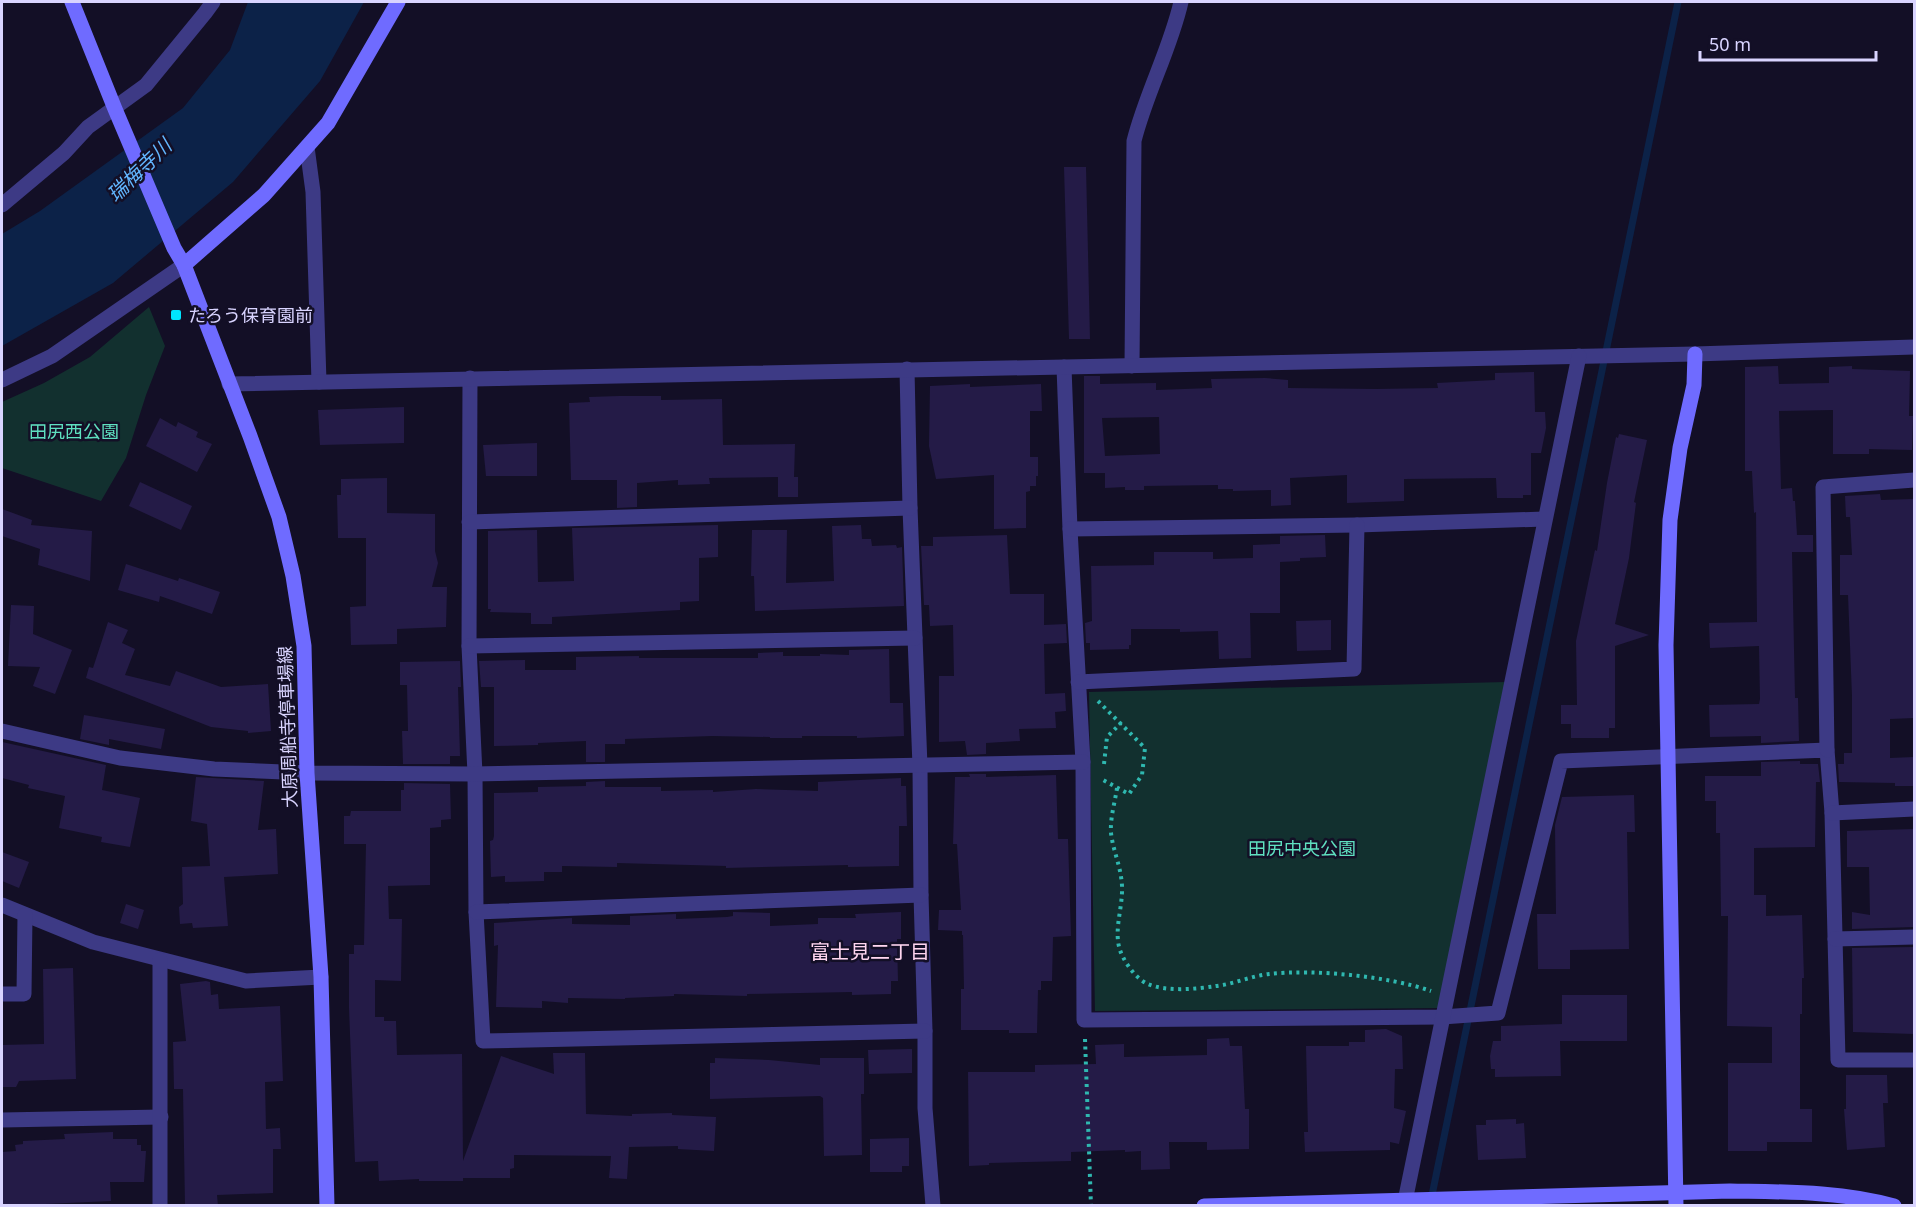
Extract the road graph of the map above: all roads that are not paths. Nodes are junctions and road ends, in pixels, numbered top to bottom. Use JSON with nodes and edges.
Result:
{"nodes":[{"id":1,"x":72,"y":2,"type":"edge"},
{"id":2,"x":213,"y":2,"type":"edge"},
{"id":3,"x":398,"y":2,"type":"edge"},
{"id":4,"x":1181,"y":2,"type":"edge"},
{"id":5,"x":115,"y":109,"type":"junction"},
{"id":6,"x":307,"y":147,"type":"junction"},
{"id":7,"x":2,"y":205,"type":"edge"},
{"id":8,"x":184,"y":265,"type":"junction"},
{"id":9,"x":1914,"y":347,"type":"edge"},
{"id":10,"x":1695,"y":354,"type":"junction"},
{"id":11,"x":1579,"y":356,"type":"junction"},
{"id":12,"x":1132,"y":366,"type":"junction"},
{"id":13,"x":1064,"y":367,"type":"junction"},
{"id":14,"x":907,"y":369,"type":"junction"},
{"id":15,"x":470,"y":378,"type":"junction"},
{"id":16,"x":2,"y":380,"type":"edge"},
{"id":17,"x":319,"y":382,"type":"junction"},
{"id":18,"x":229,"y":384,"type":"junction"},
{"id":19,"x":1914,"y":480,"type":"edge"},
{"id":20,"x":910,"y":508,"type":"junction"},
{"id":21,"x":1544,"y":519,"type":"junction"},
{"id":22,"x":469,"y":522,"type":"junction"},
{"id":23,"x":1357,"y":525,"type":"junction"},
{"id":24,"x":1070,"y":529,"type":"junction"},
{"id":25,"x":915,"y":638,"type":"junction"},
{"id":26,"x":469,"y":646,"type":"junction"},
{"id":27,"x":1078,"y":682,"type":"junction"},
{"id":28,"x":2,"y":731,"type":"edge"},
{"id":29,"x":1827,"y":750,"type":"junction"},
{"id":30,"x":1668,"y":757,"type":"junction"},
{"id":31,"x":1083,"y":762,"type":"junction"},
{"id":32,"x":920,"y":766,"type":"junction"},
{"id":33,"x":307,"y":773,"type":"junction"},
{"id":34,"x":475,"y":774,"type":"junction"},
{"id":35,"x":1914,"y":809,"type":"edge"},
{"id":36,"x":1832,"y":813,"type":"junction"},
{"id":37,"x":921,"y":895,"type":"junction"},
{"id":38,"x":2,"y":905,"type":"edge"},
{"id":39,"x":476,"y":912,"type":"junction"},
{"id":40,"x":25,"y":915,"type":"junction"},
{"id":41,"x":1914,"y":937,"type":"edge"},
{"id":42,"x":1835,"y":939,"type":"junction"},
{"id":43,"x":160,"y":960,"type":"junction"},
{"id":44,"x":321,"y":977,"type":"junction"},
{"id":45,"x":2,"y":994,"type":"edge"},
{"id":46,"x":1442,"y":1017,"type":"junction"},
{"id":47,"x":926,"y":1031,"type":"junction"},
{"id":48,"x":1914,"y":1060,"type":"edge"},
{"id":49,"x":161,"y":1117,"type":"junction"},
{"id":50,"x":2,"y":1120,"type":"edge"},
{"id":51,"x":1676,"y":1200,"type":"edge"},
{"id":52,"x":1404,"y":1203,"type":"edge"},
{"id":53,"x":160,"y":1206,"type":"edge"},
{"id":54,"x":327,"y":1206,"type":"edge"},
{"id":55,"x":933,"y":1206,"type":"edge"},
{"id":56,"x":1204,"y":1206,"type":"edge"},
{"id":57,"x":1894,"y":1206,"type":"edge"}],
"edges":[{"from":1,"to":5,"type":"street","name":"大原周船寺停車場線"},
{"from":2,"to":5,"type":"street"},
{"from":3,"to":6,"type":"street"},
{"from":4,"to":12,"type":"street"},
{"from":5,"to":7,"type":"street"},
{"from":5,"to":8,"type":"street","name":"大原周船寺停車場線"},
{"from":6,"to":8,"type":"street"},
{"from":6,"to":17,"type":"street"},
{"from":8,"to":16,"type":"street"},
{"from":8,"to":18,"type":"street","name":"大原周船寺停車場線"},
{"from":9,"to":10,"type":"street"},
{"from":10,"to":11,"type":"street"},
{"from":10,"to":30,"type":"street"},
{"from":11,"to":12,"type":"street"},
{"from":11,"to":21,"type":"street"},
{"from":12,"to":13,"type":"street"},
{"from":13,"to":14,"type":"street"},
{"from":13,"to":24,"type":"street"},
{"from":14,"to":15,"type":"street"},
{"from":14,"to":20,"type":"street"},
{"from":15,"to":17,"type":"street"},
{"from":15,"to":22,"type":"street"},
{"from":17,"to":18,"type":"street"},
{"from":18,"to":33,"type":"street","name":"大原周船寺停車場線"},
{"from":19,"to":29,"type":"street"},
{"from":20,"to":22,"type":"street"},
{"from":20,"to":25,"type":"street"},
{"from":21,"to":23,"type":"street"},
{"from":21,"to":46,"type":"street"},
{"from":22,"to":26,"type":"street"},
{"from":23,"to":24,"type":"street"},
{"from":23,"to":27,"type":"street"},
{"from":24,"to":27,"type":"street"},
{"from":25,"to":26,"type":"street"},
{"from":25,"to":32,"type":"street"},
{"from":26,"to":34,"type":"street"},
{"from":27,"to":31,"type":"street"},
{"from":28,"to":33,"type":"street"},
{"from":29,"to":30,"type":"street"},
{"from":29,"to":36,"type":"street"},
{"from":30,"to":46,"type":"street"},
{"from":30,"to":51,"type":"street"},
{"from":31,"to":32,"type":"street"},
{"from":31,"to":46,"type":"street"},
{"from":32,"to":34,"type":"street"},
{"from":32,"to":37,"type":"street"},
{"from":33,"to":34,"type":"street"},
{"from":33,"to":44,"type":"street","name":"大原周船寺停車場線"},
{"from":34,"to":39,"type":"street"},
{"from":35,"to":36,"type":"street"},
{"from":36,"to":42,"type":"street"},
{"from":37,"to":39,"type":"street"},
{"from":37,"to":47,"type":"street"},
{"from":38,"to":40,"type":"street"},
{"from":39,"to":47,"type":"street"},
{"from":40,"to":43,"type":"street"},
{"from":40,"to":45,"type":"street"},
{"from":41,"to":42,"type":"street"},
{"from":42,"to":48,"type":"street"},
{"from":43,"to":44,"type":"street"},
{"from":43,"to":49,"type":"street"},
{"from":44,"to":54,"type":"street","name":"大原周船寺停車場線"},
{"from":46,"to":52,"type":"street"},
{"from":47,"to":55,"type":"street"},
{"from":49,"to":50,"type":"street"},
{"from":49,"to":53,"type":"street"},
{"from":51,"to":52,"type":"street"},
{"from":51,"to":57,"type":"street"},
{"from":52,"to":56,"type":"street"}]}
